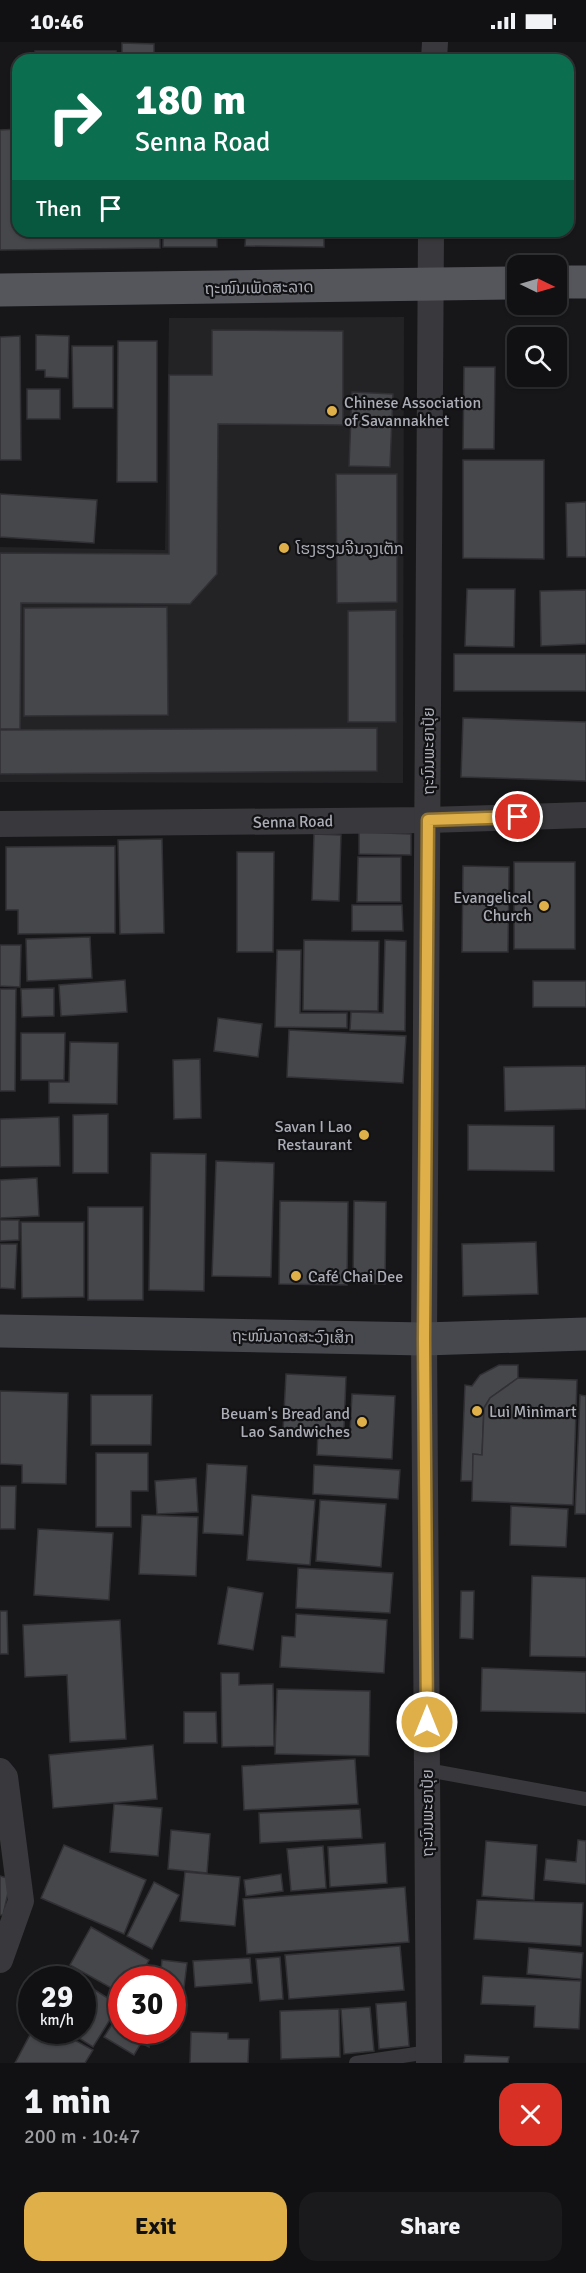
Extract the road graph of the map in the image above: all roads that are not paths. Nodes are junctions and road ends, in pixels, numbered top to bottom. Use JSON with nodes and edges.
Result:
{"nodes":[{"id":1,"x":431,"y":237,"type":"edge"},
{"id":2,"x":567,"y":282,"type":"edge"},
{"id":3,"x":586,"y":282,"type":"edge"},
{"id":4,"x":507,"y":283,"type":"edge"},
{"id":5,"x":430,"y":285,"type":"junction"},
{"id":6,"x":0,"y":290,"type":"edge"},
{"id":7,"x":586,"y":815,"type":"edge"},
{"id":8,"x":428,"y":820,"type":"junction"},
{"id":9,"x":0,"y":824,"type":"edge"},
{"id":10,"x":0,"y":1331,"type":"edge"},
{"id":11,"x":586,"y":1334,"type":"edge"},
{"id":12,"x":424,"y":1339,"type":"junction"},
{"id":13,"x":427,"y":1770,"type":"junction"},
{"id":14,"x":0,"y":1771,"type":"edge"},
{"id":15,"x":586,"y":1799,"type":"edge"},
{"id":16,"x":0,"y":1960,"type":"edge"},
{"id":17,"x":429,"y":2057,"type":"edge"},
{"id":18,"x":356,"y":2063,"type":"edge"}],
"edges":[{"from":1,"to":5,"type":"street","name":"ຖະນົນພະຍາປຸ້ຍ"},
{"from":2,"to":3,"type":"main road"},
{"from":4,"to":5,"type":"main road","name":"ຖະໜົນເພັດສະລາດ"},
{"from":5,"to":6,"type":"main road","name":"ຖະໜົນເພັດສະລາດ"},
{"from":5,"to":8,"type":"street","name":"ຖະນົນພະຍາປຸ້ຍ"},
{"from":7,"to":8,"type":"street","name":"Senna Road"},
{"from":8,"to":9,"type":"street","name":"Senna Road"},
{"from":8,"to":12,"type":"street","name":"ຖະນົນພະຍາປຸ້ຍ"},
{"from":10,"to":12,"type":"street","name":"ຖະໜົນລາດສະວົງເສິກ"},
{"from":11,"to":12,"type":"street","name":"ຖະໜົນລາດສະວົງເສິກ"},
{"from":12,"to":13,"type":"street","name":"ຖະນົນພະຍາປຸ້ຍ"},
{"from":13,"to":15,"type":"lane"},
{"from":13,"to":17,"type":"street","name":"ຖະນົນພະຍາປຸ້ຍ"},
{"from":14,"to":16,"type":"street"},
{"from":17,"to":18,"type":"lane"}]}
